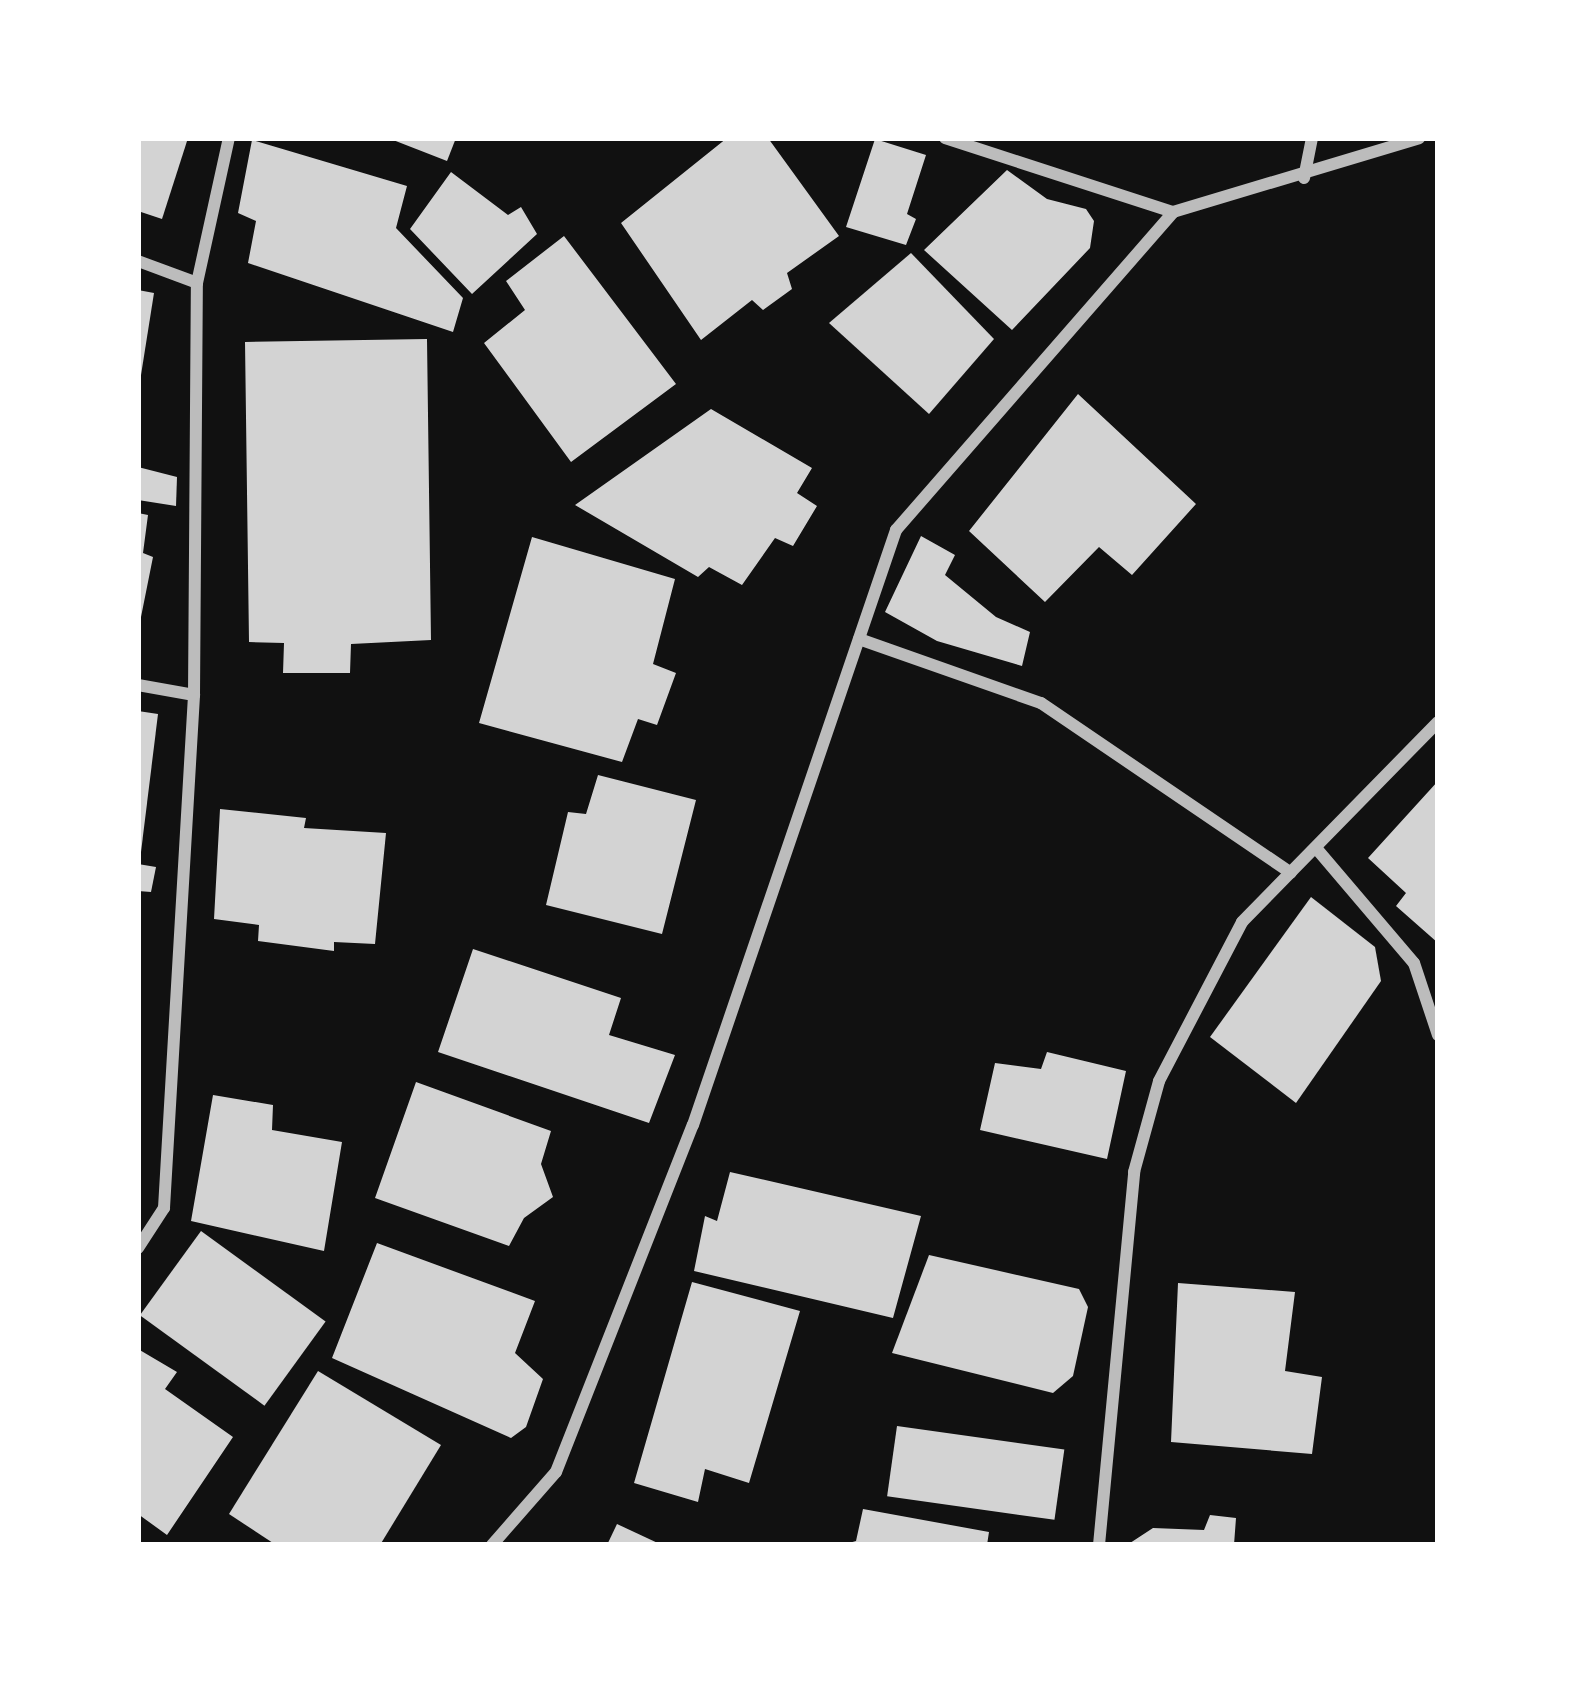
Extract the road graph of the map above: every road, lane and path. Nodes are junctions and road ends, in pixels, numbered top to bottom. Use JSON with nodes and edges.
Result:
{"nodes":[{"id":1,"x":229,"y":138,"type":"edge"},
{"id":2,"x":945,"y":138,"type":"edge"},
{"id":3,"x":1312,"y":138,"type":"edge"},
{"id":4,"x":1419,"y":138,"type":"edge"},
{"id":5,"x":1304,"y":178,"type":"junction"},
{"id":6,"x":1173,"y":212,"type":"junction"},
{"id":7,"x":138,"y":261,"type":"edge"},
{"id":8,"x":197,"y":283,"type":"junction"},
{"id":9,"x":859,"y":639,"type":"junction"},
{"id":10,"x":138,"y":685,"type":"edge"},
{"id":11,"x":194,"y":695,"type":"junction"},
{"id":12,"x":1438,"y":722,"type":"edge"},
{"id":13,"x":1316,"y":848,"type":"junction"},
{"id":14,"x":1291,"y":873,"type":"junction"},
{"id":15,"x":1438,"y":1035,"type":"edge"},
{"id":16,"x":138,"y":1248,"type":"edge"},
{"id":17,"x":492,"y":1545,"type":"edge"},
{"id":18,"x":1099,"y":1545,"type":"edge"}],
"edges":[{"from":1,"to":8,"type":"street"},
{"from":2,"to":6,"type":"street"},
{"from":3,"to":5,"type":"street"},
{"from":4,"to":5,"type":"street"},
{"from":5,"to":6,"type":"street"},
{"from":6,"to":9,"type":"street"},
{"from":7,"to":8,"type":"street"},
{"from":8,"to":11,"type":"street"},
{"from":9,"to":14,"type":"street"},
{"from":9,"to":17,"type":"street"},
{"from":10,"to":11,"type":"street"},
{"from":11,"to":16,"type":"street"},
{"from":12,"to":13,"type":"street"},
{"from":13,"to":14,"type":"street"},
{"from":13,"to":15,"type":"street"},
{"from":14,"to":18,"type":"street"}]}
